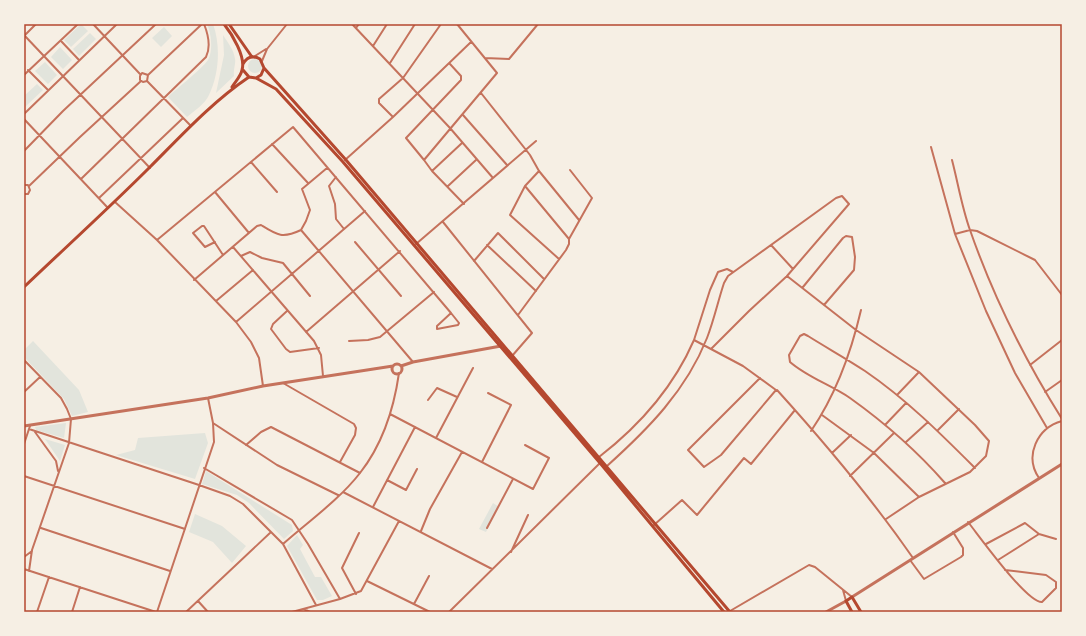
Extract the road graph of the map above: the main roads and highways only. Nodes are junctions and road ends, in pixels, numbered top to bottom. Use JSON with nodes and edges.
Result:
{"nodes":[{"id":1,"x":224,"y":24,"type":"edge"},
{"id":2,"x":229,"y":24,"type":"edge"},
{"id":3,"x":253,"y":57,"type":"junction"},
{"id":4,"x":243,"y":64,"type":"junction"},
{"id":5,"x":264,"y":68,"type":"junction"},
{"id":6,"x":243,"y":70,"type":"junction"},
{"id":7,"x":249,"y":77,"type":"junction"},
{"id":8,"x":256,"y":78,"type":"junction"},
{"id":9,"x":232,"y":89,"type":"junction"},
{"id":10,"x":344,"y":161,"type":"junction"},
{"id":11,"x":24,"y":287,"type":"edge"},
{"id":12,"x":535,"y":385,"type":"junction"},
{"id":13,"x":601,"y":462,"type":"junction"},
{"id":14,"x":724,"y":612,"type":"edge"},
{"id":15,"x":730,"y":612,"type":"edge"},
{"id":16,"x":852,"y":612,"type":"edge"},
{"id":17,"x":861,"y":612,"type":"edge"}],
"edges":[{"from":1,"to":4,"type":"main road"},
{"from":2,"to":3,"type":"main road"},
{"from":3,"to":4,"type":"main road"},
{"from":3,"to":5,"type":"main road"},
{"from":4,"to":6,"type":"main road"},
{"from":5,"to":8,"type":"main road"},
{"from":5,"to":10,"type":"main road"},
{"from":6,"to":7,"type":"main road"},
{"from":6,"to":9,"type":"main road"},
{"from":7,"to":8,"type":"main road"},
{"from":7,"to":9,"type":"main road"},
{"from":8,"to":10,"type":"main road"},
{"from":9,"to":11,"type":"main road"},
{"from":10,"to":12,"type":"main road"},
{"from":10,"to":12,"type":"main road"},
{"from":12,"to":13,"type":"main road"},
{"from":12,"to":13,"type":"main road"},
{"from":13,"to":14,"type":"main road"},
{"from":13,"to":15,"type":"main road"},
{"from":16,"to":17,"type":"main road"}]}
